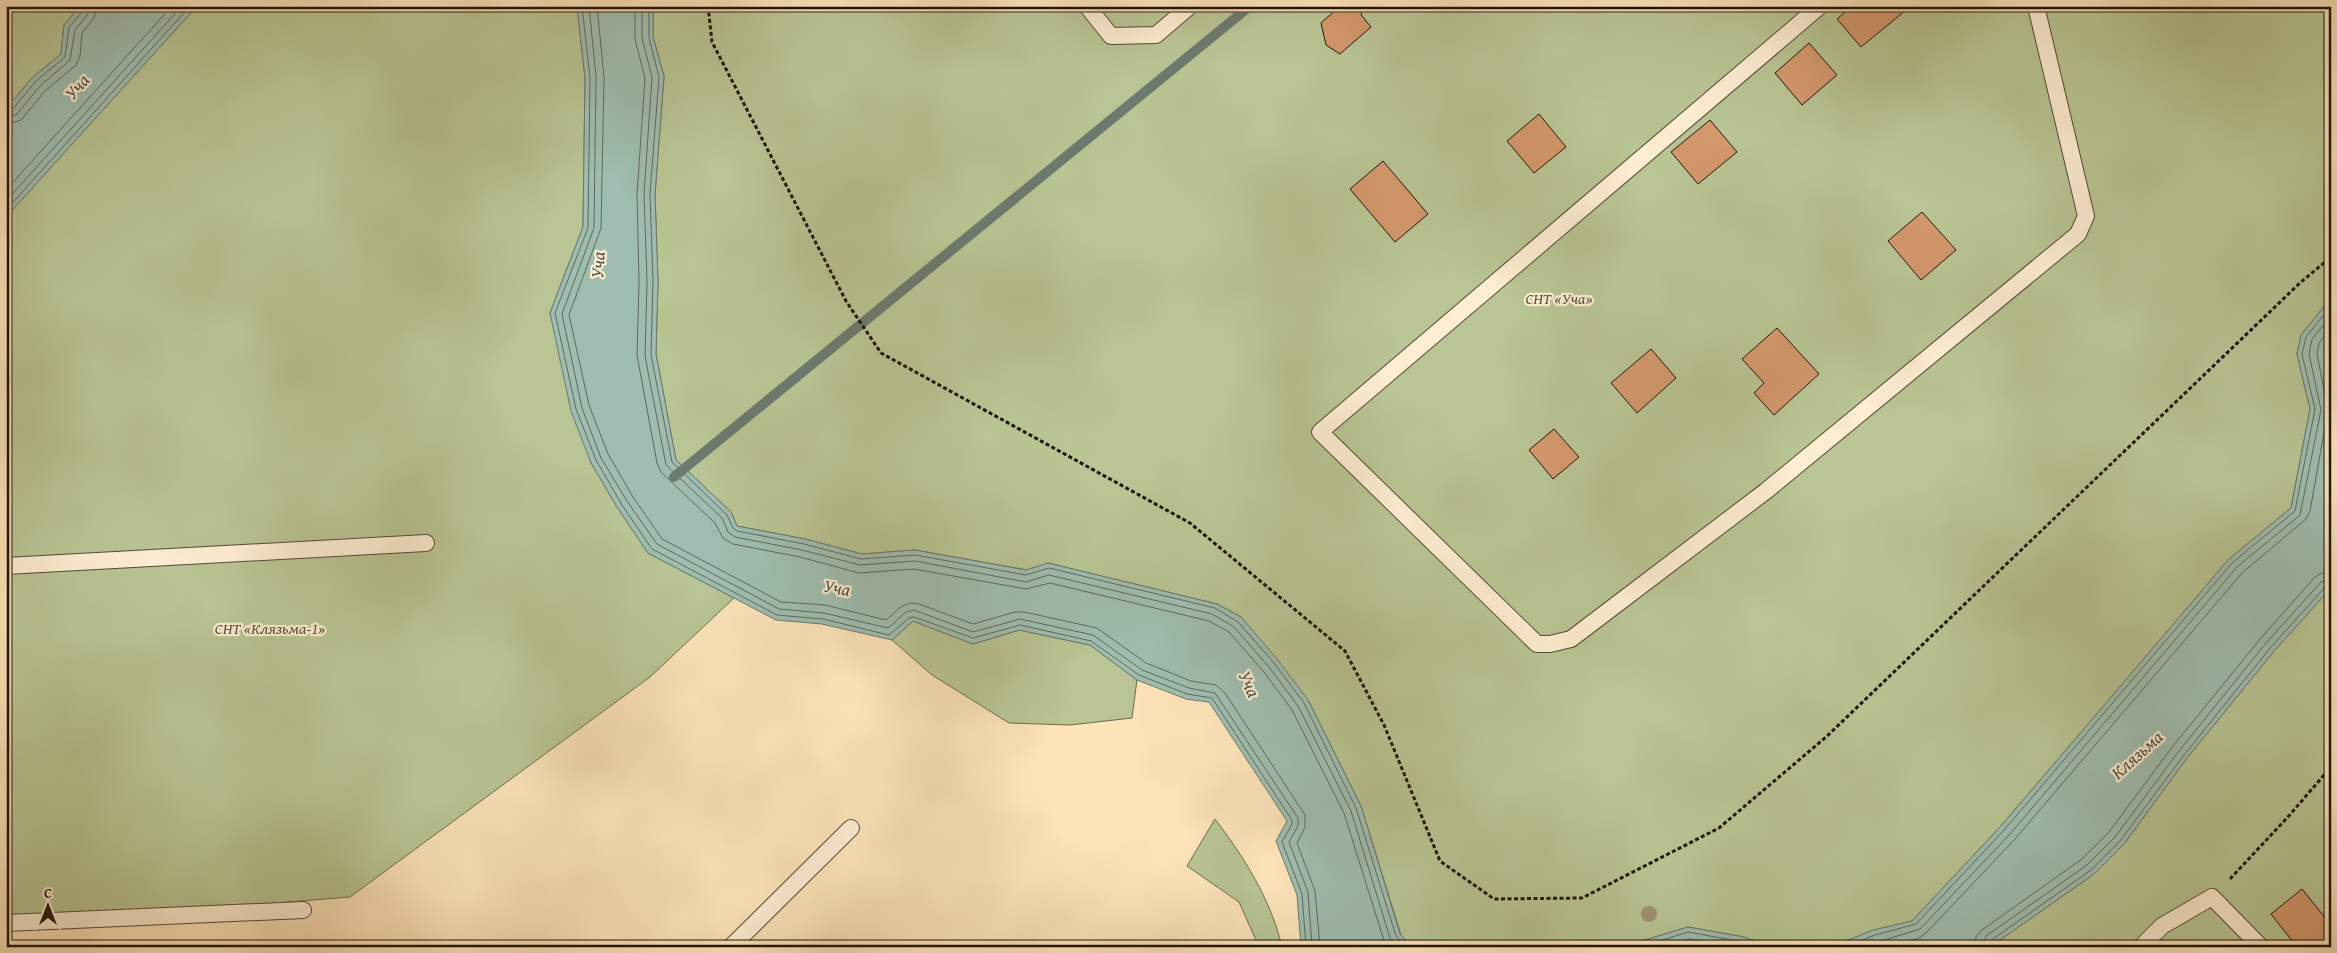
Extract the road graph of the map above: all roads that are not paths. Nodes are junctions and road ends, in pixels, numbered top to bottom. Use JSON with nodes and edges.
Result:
{"nodes":[{"id":1,"x":1087,"y":6,"type":"edge"},
{"id":2,"x":1190,"y":6,"type":"edge"},
{"id":3,"x":1820,"y":6,"type":"edge"},
{"id":4,"x":2036,"y":6,"type":"edge"},
{"id":5,"x":426,"y":543,"type":"dead end"},
{"id":6,"x":6,"y":566,"type":"edge"},
{"id":7,"x":851,"y":828,"type":"dead end"},
{"id":8,"x":303,"y":910,"type":"dead end"},
{"id":9,"x":6,"y":923,"type":"edge"},
{"id":10,"x":731,"y":947,"type":"edge"},
{"id":11,"x":2141,"y":947,"type":"edge"},
{"id":12,"x":2261,"y":947,"type":"edge"}],
"edges":[{"from":1,"to":2,"type":"lane"},
{"from":3,"to":4,"type":"lane"},
{"from":5,"to":6,"type":"lane"},
{"from":7,"to":10,"type":"lane"},
{"from":8,"to":9,"type":"lane"},
{"from":11,"to":12,"type":"lane"}]}
